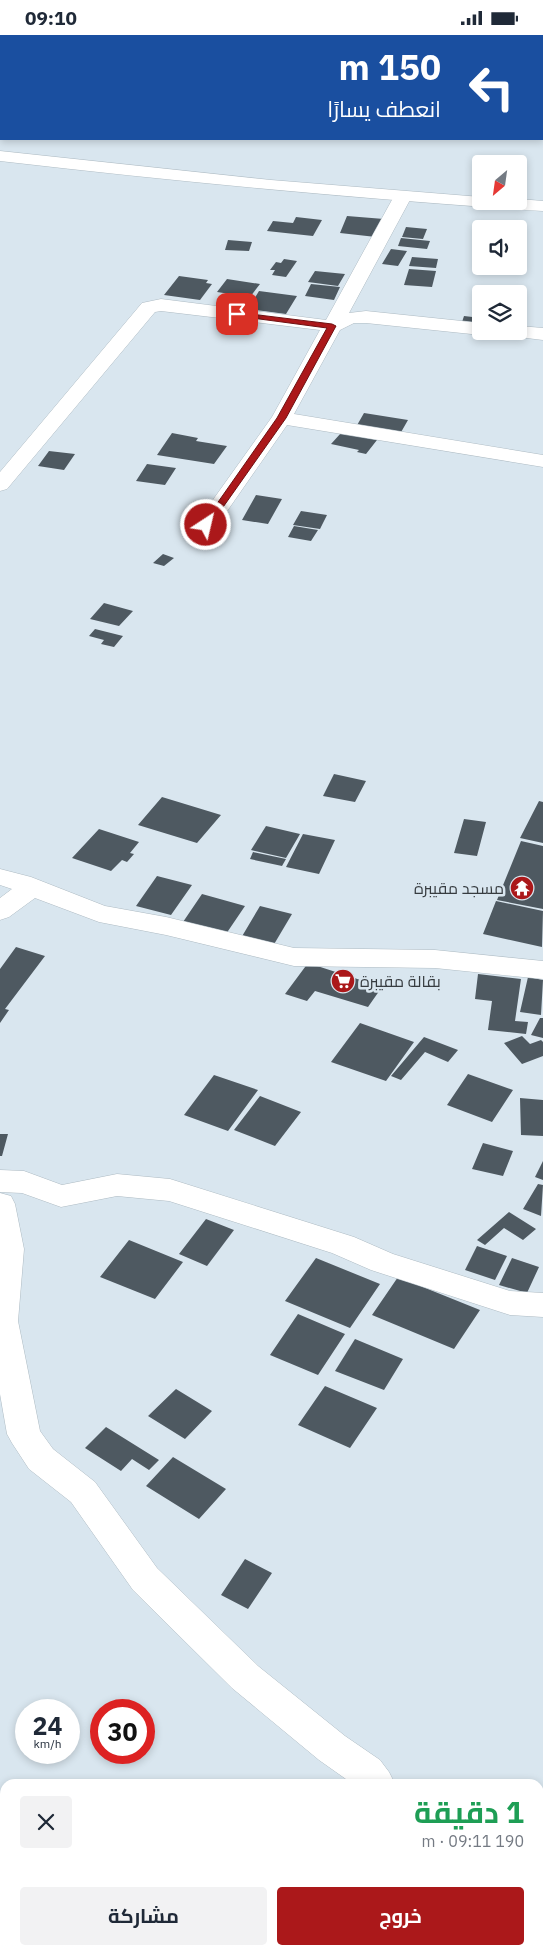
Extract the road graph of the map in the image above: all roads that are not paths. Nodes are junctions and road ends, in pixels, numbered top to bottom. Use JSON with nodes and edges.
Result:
{"nodes":[{"id":1,"x":0,"y":156,"type":"edge"},
{"id":2,"x":402,"y":198,"type":"junction"},
{"id":3,"x":543,"y":207,"type":"edge"},
{"id":4,"x":332,"y":326,"type":"junction"},
{"id":5,"x":472,"y":328,"type":"edge"},
{"id":6,"x":527,"y":333,"type":"edge"},
{"id":7,"x":543,"y":334,"type":"edge"},
{"id":8,"x":282,"y":418,"type":"junction"},
{"id":9,"x":543,"y":461,"type":"edge"},
{"id":10,"x":0,"y":485,"type":"edge"},
{"id":11,"x":206,"y":525,"type":"dead end"},
{"id":12,"x":0,"y":877,"type":"edge"},
{"id":13,"x":32,"y":887,"type":"junction"},
{"id":14,"x":0,"y":911,"type":"edge"},
{"id":15,"x":543,"y":970,"type":"edge"},
{"id":16,"x":0,"y":1181,"type":"edge"},
{"id":17,"x":0,"y":1204,"type":"edge"},
{"id":18,"x":543,"y":1305,"type":"edge"},
{"id":19,"x":373,"y":1779,"type":"edge"}],
"edges":[{"from":1,"to":2,"type":"street"},
{"from":2,"to":3,"type":"street"},
{"from":2,"to":4,"type":"street"},
{"from":4,"to":5,"type":"street"},
{"from":4,"to":8,"type":"street"},
{"from":4,"to":10,"type":"street"},
{"from":6,"to":7,"type":"street"},
{"from":8,"to":9,"type":"street"},
{"from":8,"to":11,"type":"street"},
{"from":12,"to":13,"type":"street"},
{"from":13,"to":14,"type":"street"},
{"from":13,"to":15,"type":"street"},
{"from":16,"to":18,"type":"street"},
{"from":17,"to":19,"type":"street"}]}
